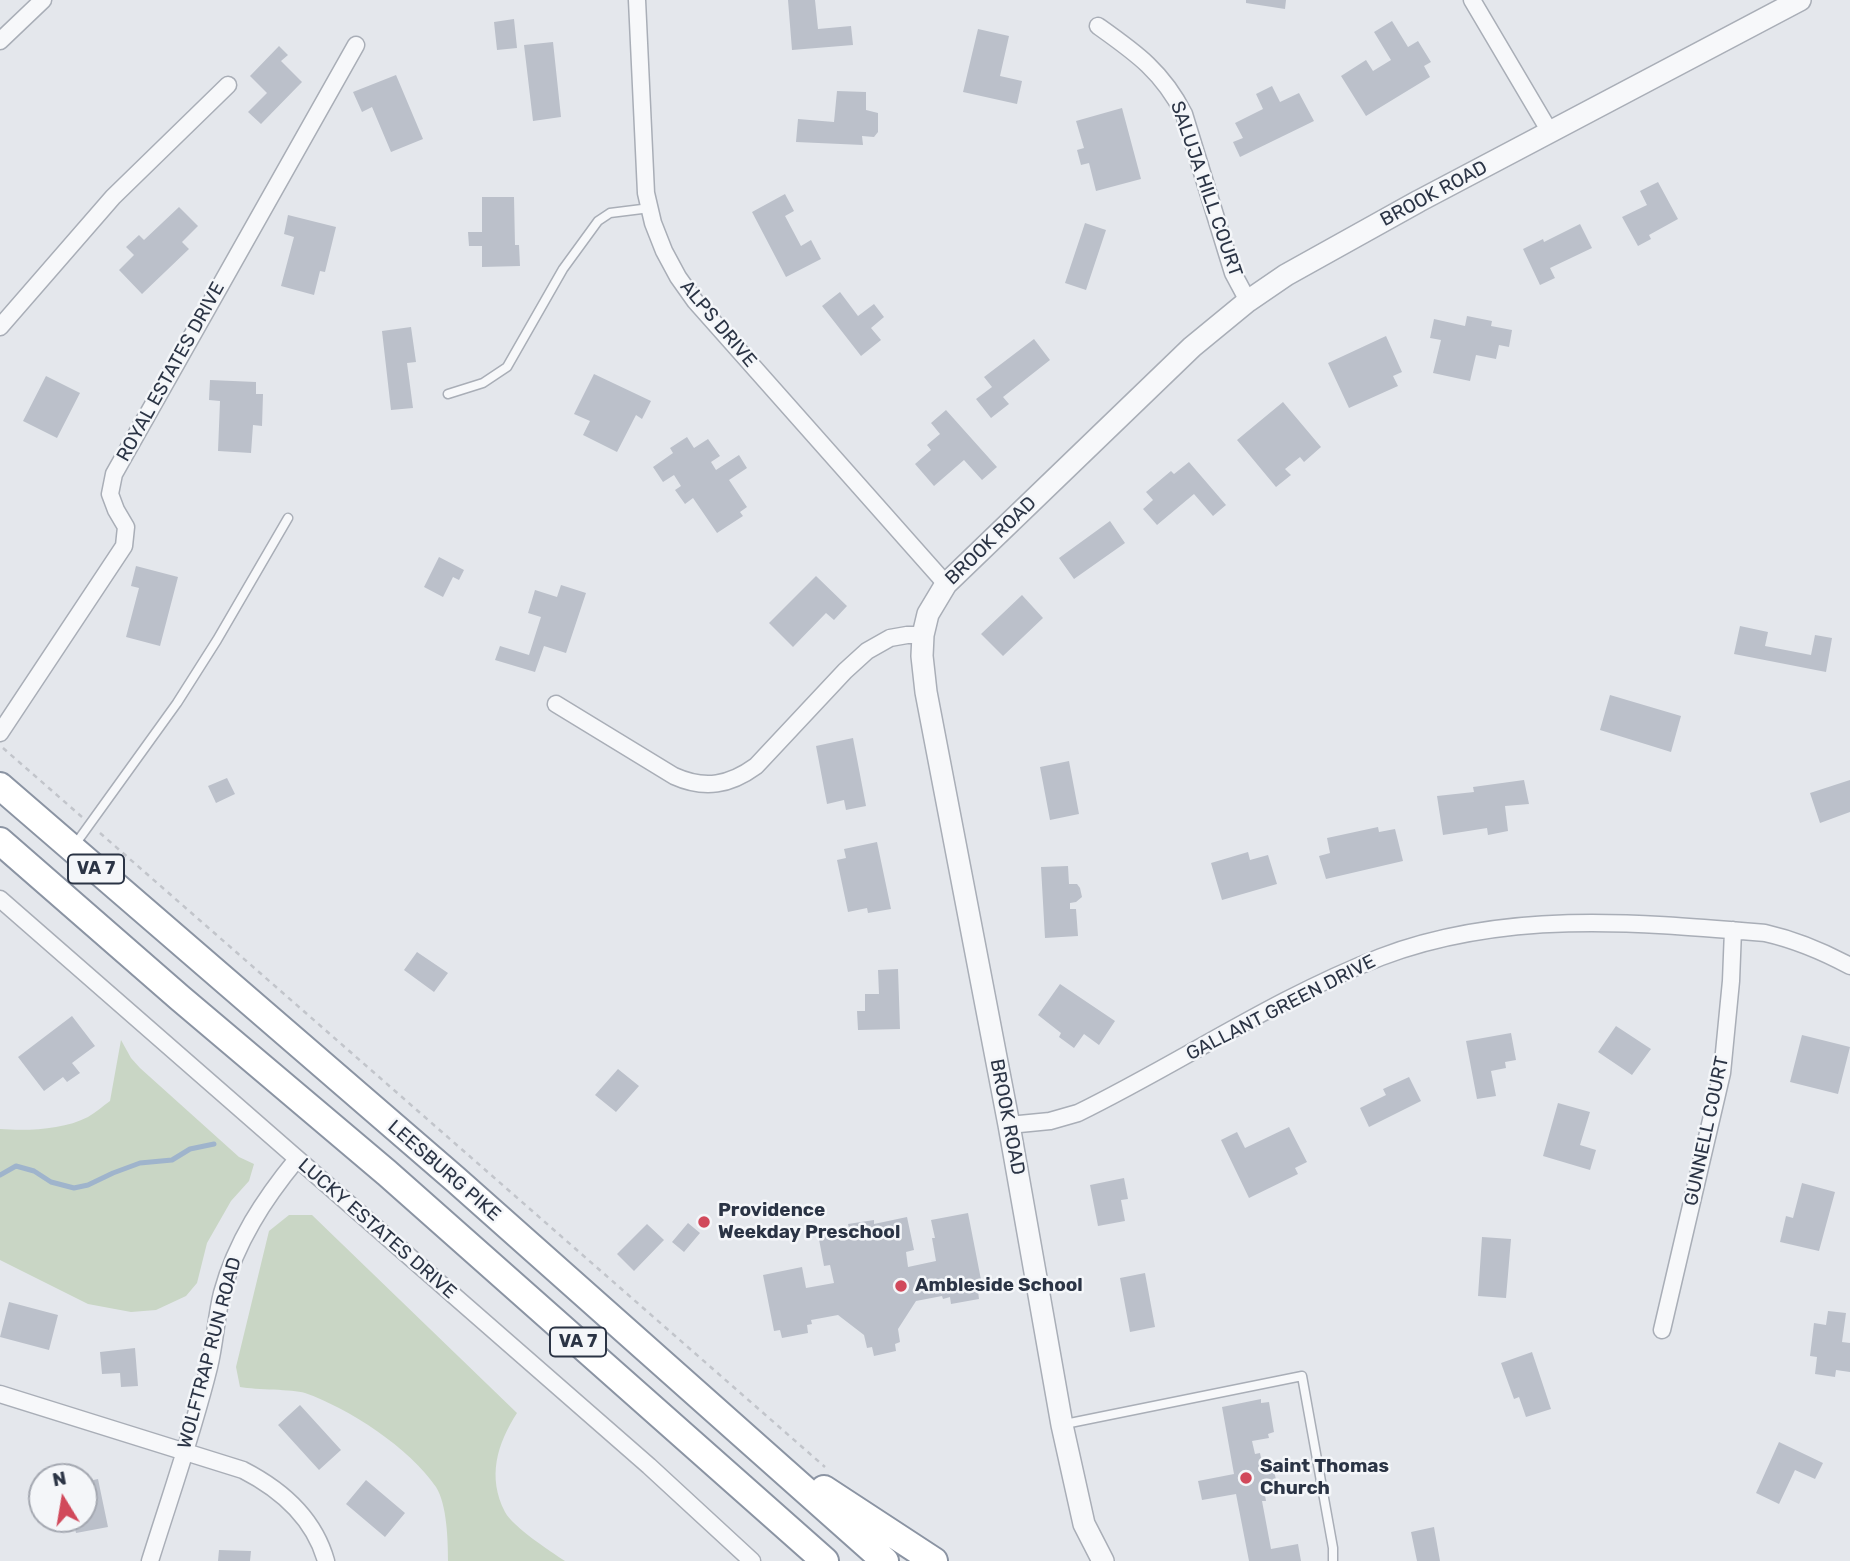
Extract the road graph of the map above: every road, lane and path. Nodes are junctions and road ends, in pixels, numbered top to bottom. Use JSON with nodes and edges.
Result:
{"nodes":[{"id":1,"x":43,"y":0,"type":"edge"},
{"id":2,"x":637,"y":0,"type":"edge"},
{"id":3,"x":1472,"y":0,"type":"edge"},
{"id":4,"x":1800,"y":0,"type":"edge"},
{"id":5,"x":1098,"y":26,"type":"dead end"},
{"id":6,"x":0,"y":41,"type":"edge"},
{"id":7,"x":356,"y":45,"type":"dead end"},
{"id":8,"x":228,"y":85,"type":"dead end"},
{"id":9,"x":1550,"y":132,"type":"junction"},
{"id":10,"x":649,"y":208,"type":"junction"},
{"id":11,"x":1248,"y":301,"type":"junction"},
{"id":12,"x":0,"y":327,"type":"edge"},
{"id":13,"x":448,"y":394,"type":"dead end"},
{"id":14,"x":288,"y":518,"type":"dead end"},
{"id":15,"x":946,"y":584,"type":"junction"},
{"id":16,"x":923,"y":635,"type":"junction"},
{"id":17,"x":556,"y":704,"type":"dead end"},
{"id":18,"x":0,"y":733,"type":"edge"},
{"id":19,"x":0,"y":745,"type":"edge"},
{"id":20,"x":0,"y":786,"type":"edge"},
{"id":21,"x":0,"y":809,"type":"edge"},
{"id":22,"x":90,"y":825,"type":"junction"},
{"id":23,"x":0,"y":841,"type":"edge"},
{"id":24,"x":73,"y":849,"type":"junction"},
{"id":25,"x":0,"y":899,"type":"edge"},
{"id":26,"x":1732,"y":930,"type":"junction"},
{"id":27,"x":192,"y":952,"type":"junction"},
{"id":28,"x":1850,"y":966,"type":"edge"},
{"id":29,"x":1009,"y":1125,"type":"junction"},
{"id":30,"x":297,"y":1159,"type":"junction"},
{"id":31,"x":1662,"y":1330,"type":"dead end"},
{"id":32,"x":0,"y":1394,"type":"edge"},
{"id":33,"x":1062,"y":1424,"type":"junction"},
{"id":34,"x":745,"y":1435,"type":"junction"},
{"id":35,"x":184,"y":1451,"type":"junction"},
{"id":36,"x":829,"y":1471,"type":"dead end"},
{"id":37,"x":150,"y":1561,"type":"edge"},
{"id":38,"x":326,"y":1561,"type":"edge"},
{"id":39,"x":752,"y":1561,"type":"edge"},
{"id":40,"x":825,"y":1561,"type":"edge"},
{"id":41,"x":885,"y":1561,"type":"edge"},
{"id":42,"x":934,"y":1561,"type":"edge"},
{"id":43,"x":1103,"y":1561,"type":"edge"},
{"id":44,"x":1333,"y":1561,"type":"edge"}],
"edges":[{"from":1,"to":6,"type":"street"},
{"from":2,"to":10,"type":"street","name":"ALPS DRIVE"},
{"from":3,"to":9,"type":"street"},
{"from":4,"to":9,"type":"street","name":"BROOK ROAD"},
{"from":5,"to":11,"type":"street","name":"SALUJA HILL COURT"},
{"from":7,"to":18,"type":"street","name":"ROYAL ESTATES DRIVE"},
{"from":8,"to":12,"type":"street"},
{"from":9,"to":11,"type":"street","name":"BROOK ROAD"},
{"from":10,"to":13,"type":"lane"},
{"from":10,"to":15,"type":"street","name":"ALPS DRIVE"},
{"from":11,"to":15,"type":"street","name":"BROOK ROAD"},
{"from":14,"to":22,"type":"lane"},
{"from":15,"to":16,"type":"street","name":"BROOK ROAD"},
{"from":16,"to":17,"type":"street"},
{"from":16,"to":29,"type":"street","name":"BROOK ROAD"},
{"from":19,"to":22,"type":"path"},
{"from":20,"to":24,"type":"highway","name":"LEESBURG PIKE","number":"VA 7"},
{"from":21,"to":27,"type":"highway"},
{"from":22,"to":24,"type":"lane"},
{"from":22,"to":36,"type":"path"},
{"from":23,"to":40,"type":"highway","name":"LEESBURG PIKE","number":"VA 7"},
{"from":24,"to":27,"type":"highway","name":"LEESBURG PIKE","number":"VA 7"},
{"from":25,"to":30,"type":"street","name":"LUCKY ESTATES DRIVE"},
{"from":26,"to":28,"type":"street","name":"GALLANT GREEN DRIVE"},
{"from":26,"to":29,"type":"street","name":"GALLANT GREEN DRIVE"},
{"from":26,"to":31,"type":"street","name":"GUNNELL COURT"},
{"from":27,"to":34,"type":"highway","name":"LEESBURG PIKE","number":"VA 7"},
{"from":29,"to":33,"type":"street","name":"BROOK ROAD"},
{"from":30,"to":35,"type":"street","name":"WOLFTRAP RUN ROAD"},
{"from":30,"to":39,"type":"street","name":"LUCKY ESTATES DRIVE"},
{"from":32,"to":35,"type":"street"},
{"from":33,"to":43,"type":"street","name":"BROOK ROAD"},
{"from":33,"to":44,"type":"lane"},
{"from":34,"to":41,"type":"highway","name":"LEESBURG PIKE","number":"VA 7"},
{"from":34,"to":42,"type":"highway"},
{"from":35,"to":37,"type":"street","name":"WOLFTRAP RUN ROAD"},
{"from":35,"to":38,"type":"street"}]}
